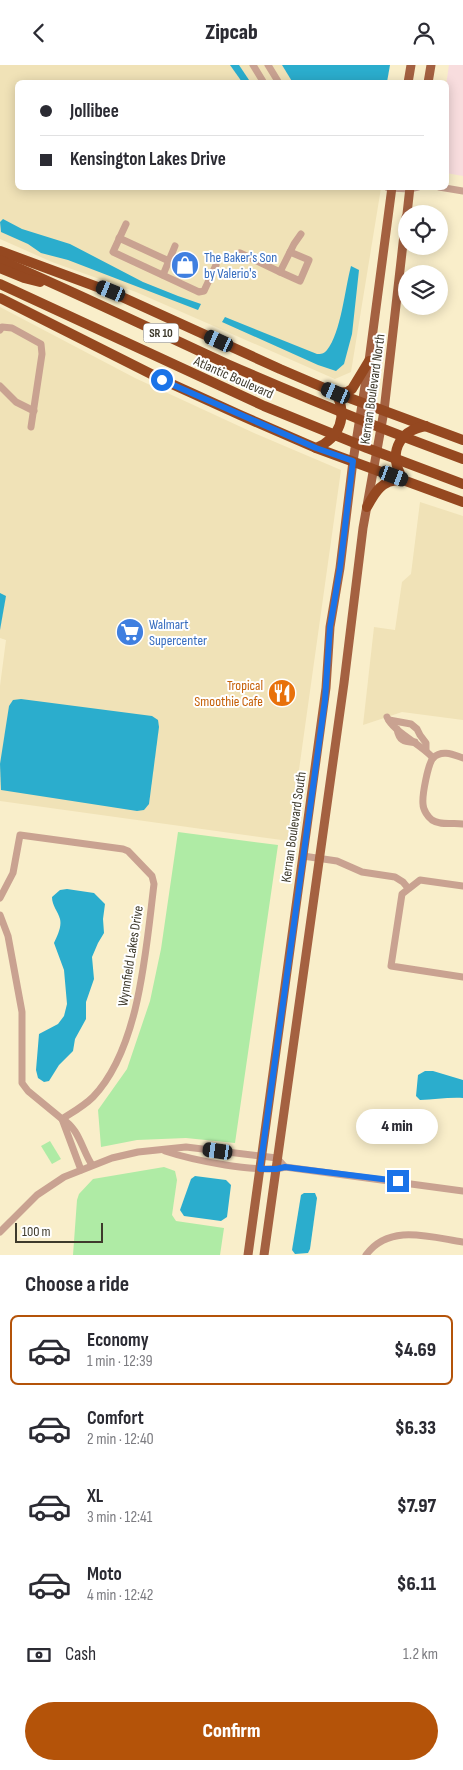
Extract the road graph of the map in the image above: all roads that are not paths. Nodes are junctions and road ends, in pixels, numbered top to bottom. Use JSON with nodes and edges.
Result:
{"nodes":[{"id":1,"x":253,"y":65,"type":"edge"},
{"id":2,"x":268,"y":65,"type":"edge"},
{"id":3,"x":411,"y":65,"type":"edge"},
{"id":4,"x":431,"y":65,"type":"edge"},
{"id":5,"x":262,"y":80,"type":"edge"},
{"id":6,"x":276,"y":80,"type":"edge"},
{"id":7,"x":408,"y":80,"type":"edge"},
{"id":8,"x":428,"y":80,"type":"edge"},
{"id":9,"x":449,"y":189,"type":"edge"},
{"id":10,"x":392,"y":190,"type":"edge"},
{"id":11,"x":412,"y":190,"type":"edge"},
{"id":12,"x":463,"y":191,"type":"edge"},
{"id":13,"x":408,"y":205,"type":"edge"},
{"id":14,"x":126,"y":224,"type":"dead end"},
{"id":15,"x":301,"y":234,"type":"dead end"},
{"id":16,"x":119,"y":238,"type":"junction"},
{"id":17,"x":175,"y":246,"type":"dead end"},
{"id":18,"x":0,"y":251,"type":"edge"},
{"id":19,"x":290,"y":252,"type":"junction"},
{"id":20,"x":240,"y":253,"type":"dead end"},
{"id":21,"x":402,"y":255,"type":"edge"},
{"id":22,"x":0,"y":260,"type":"edge"},
{"id":23,"x":169,"y":261,"type":"junction"},
{"id":24,"x":216,"y":265,"type":"dead end"},
{"id":25,"x":0,"y":268,"type":"edge"},
{"id":26,"x":280,"y":272,"type":"junction"},
{"id":27,"x":163,"y":275,"type":"junction"},
{"id":28,"x":0,"y":284,"type":"edge"},
{"id":29,"x":68,"y":289,"type":"junction"},
{"id":30,"x":0,"y":298,"type":"edge"},
{"id":31,"x":0,"y":330,"type":"edge"},
{"id":32,"x":369,"y":361,"type":"junction"},
{"id":33,"x":0,"y":386,"type":"edge"},
{"id":34,"x":336,"y":393,"type":"junction"},
{"id":35,"x":362,"y":402,"type":"junction"},
{"id":36,"x":34,"y":411,"type":"junction"},
{"id":37,"x":384,"y":411,"type":"junction"},
{"id":38,"x":426,"y":426,"type":"junction"},
{"id":39,"x":31,"y":427,"type":"dead end"},
{"id":40,"x":463,"y":440,"type":"edge"},
{"id":41,"x":316,"y":448,"type":"junction"},
{"id":42,"x":463,"y":459,"type":"edge"},
{"id":43,"x":353,"y":461,"type":"junction"},
{"id":44,"x":374,"y":469,"type":"junction"},
{"id":45,"x":403,"y":479,"type":"junction"},
{"id":46,"x":463,"y":484,"type":"edge"},
{"id":47,"x":463,"y":502,"type":"edge"},
{"id":48,"x":367,"y":507,"type":"junction"},
{"id":49,"x":426,"y":750,"type":"junction"},
{"id":50,"x":433,"y":758,"type":"junction"},
{"id":51,"x":463,"y":758,"type":"edge"},
{"id":52,"x":463,"y":824,"type":"edge"},
{"id":53,"x":303,"y":856,"type":"junction"},
{"id":54,"x":320,"y":858,"type":"junction"},
{"id":55,"x":463,"y":886,"type":"edge"},
{"id":56,"x":408,"y":888,"type":"junction"},
{"id":57,"x":0,"y":898,"type":"edge"},
{"id":58,"x":0,"y":915,"type":"edge"},
{"id":59,"x":463,"y":977,"type":"edge"},
{"id":60,"x":62,"y":1119,"type":"junction"},
{"id":61,"x":164,"y":1150,"type":"junction"},
{"id":62,"x":262,"y":1156,"type":"junction"},
{"id":63,"x":277,"y":1159,"type":"junction"},
{"id":64,"x":92,"y":1165,"type":"junction"},
{"id":65,"x":285,"y":1167,"type":"junction"},
{"id":66,"x":260,"y":1169,"type":"junction"},
{"id":67,"x":276,"y":1169,"type":"junction"},
{"id":68,"x":81,"y":1170,"type":"junction"},
{"id":69,"x":463,"y":1191,"type":"edge"},
{"id":70,"x":0,"y":1232,"type":"edge"},
{"id":71,"x":463,"y":1242,"type":"edge"},
{"id":72,"x":248,"y":1255,"type":"edge"},
{"id":73,"x":264,"y":1255,"type":"edge"},
{"id":74,"x":366,"y":1255,"type":"edge"}],
"edges":[{"from":1,"to":5,"type":"street"},
{"from":2,"to":6,"type":"street"},
{"from":3,"to":7,"type":"main road"},
{"from":4,"to":8,"type":"main road"},
{"from":9,"to":12,"type":"street"},
{"from":10,"to":32,"type":"main road","name":"Kernan Boulevard North"},
{"from":11,"to":13,"type":"main road","name":"Kernan Boulevard North"},
{"from":14,"to":16,"type":"street"},
{"from":15,"to":19,"type":"street"},
{"from":16,"to":23,"type":"street"},
{"from":16,"to":27,"type":"street"},
{"from":17,"to":23,"type":"street"},
{"from":18,"to":34,"type":"highway"},
{"from":19,"to":26,"type":"street"},
{"from":19,"to":26,"type":"street"},
{"from":20,"to":26,"type":"street"},
{"from":21,"to":37,"type":"main road","name":"Kernan Boulevard North"},
{"from":22,"to":29,"type":"highway","name":"Atlantic Boulevard","number":"SR 10"},
{"from":23,"to":27,"type":"street"},
{"from":24,"to":27,"type":"street"},
{"from":25,"to":29,"type":"highway"},
{"from":28,"to":46,"type":"highway","name":"Atlantic Boulevard","number":"SR 10"},
{"from":29,"to":42,"type":"highway","name":"Atlantic Boulevard","number":"SR 10"},
{"from":30,"to":41,"type":"highway"},
{"from":31,"to":36,"type":"street"},
{"from":32,"to":34,"type":"highway"},
{"from":32,"to":35,"type":"main road","name":"Kernan Boulevard North"},
{"from":33,"to":36,"type":"street"},
{"from":34,"to":35,"type":"highway"},
{"from":34,"to":41,"type":"highway"},
{"from":35,"to":37,"type":"highway"},
{"from":35,"to":43,"type":"main road","name":"Kernan Boulevard South"},
{"from":36,"to":39,"type":"street"},
{"from":37,"to":38,"type":"highway"},
{"from":37,"to":44,"type":"main road","name":"Kernan Boulevard North"},
{"from":38,"to":40,"type":"highway"},
{"from":38,"to":45,"type":"highway"},
{"from":41,"to":43,"type":"highway"},
{"from":43,"to":44,"type":"highway"},
{"from":43,"to":53,"type":"main road","name":"Kernan Boulevard South"},
{"from":44,"to":45,"type":"highway"},
{"from":44,"to":48,"type":"main road","name":"Kernan Boulevard North"},
{"from":45,"to":47,"type":"highway"},
{"from":45,"to":48,"type":"highway"},
{"from":48,"to":54,"type":"main road","name":"Kernan Boulevard North"},
{"from":49,"to":49,"type":"street"},
{"from":49,"to":50,"type":"street"},
{"from":50,"to":51,"type":"street"},
{"from":50,"to":52,"type":"street"},
{"from":53,"to":54,"type":"street"},
{"from":53,"to":62,"type":"main road","name":"Kernan Boulevard South"},
{"from":54,"to":56,"type":"street"},
{"from":54,"to":63,"type":"main road"},
{"from":55,"to":56,"type":"street"},
{"from":56,"to":59,"type":"street"},
{"from":57,"to":60,"type":"street","name":"Wynnfield Lakes Drive"},
{"from":58,"to":60,"type":"street"},
{"from":60,"to":64,"type":"street"},
{"from":60,"to":68,"type":"street"},
{"from":61,"to":62,"type":"street"},
{"from":61,"to":64,"type":"street"},
{"from":61,"to":66,"type":"street"},
{"from":62,"to":63,"type":"street"},
{"from":62,"to":66,"type":"main road","name":"Kernan Boulevard South"},
{"from":63,"to":65,"type":"street"},
{"from":63,"to":67,"type":"main road"},
{"from":64,"to":68,"type":"street"},
{"from":65,"to":67,"type":"street"},
{"from":65,"to":69,"type":"street"},
{"from":66,"to":67,"type":"street"},
{"from":66,"to":72,"type":"main road","name":"Kernan Boulevard South"},
{"from":67,"to":73,"type":"main road"},
{"from":68,"to":70,"type":"street"},
{"from":71,"to":74,"type":"street"}]}
